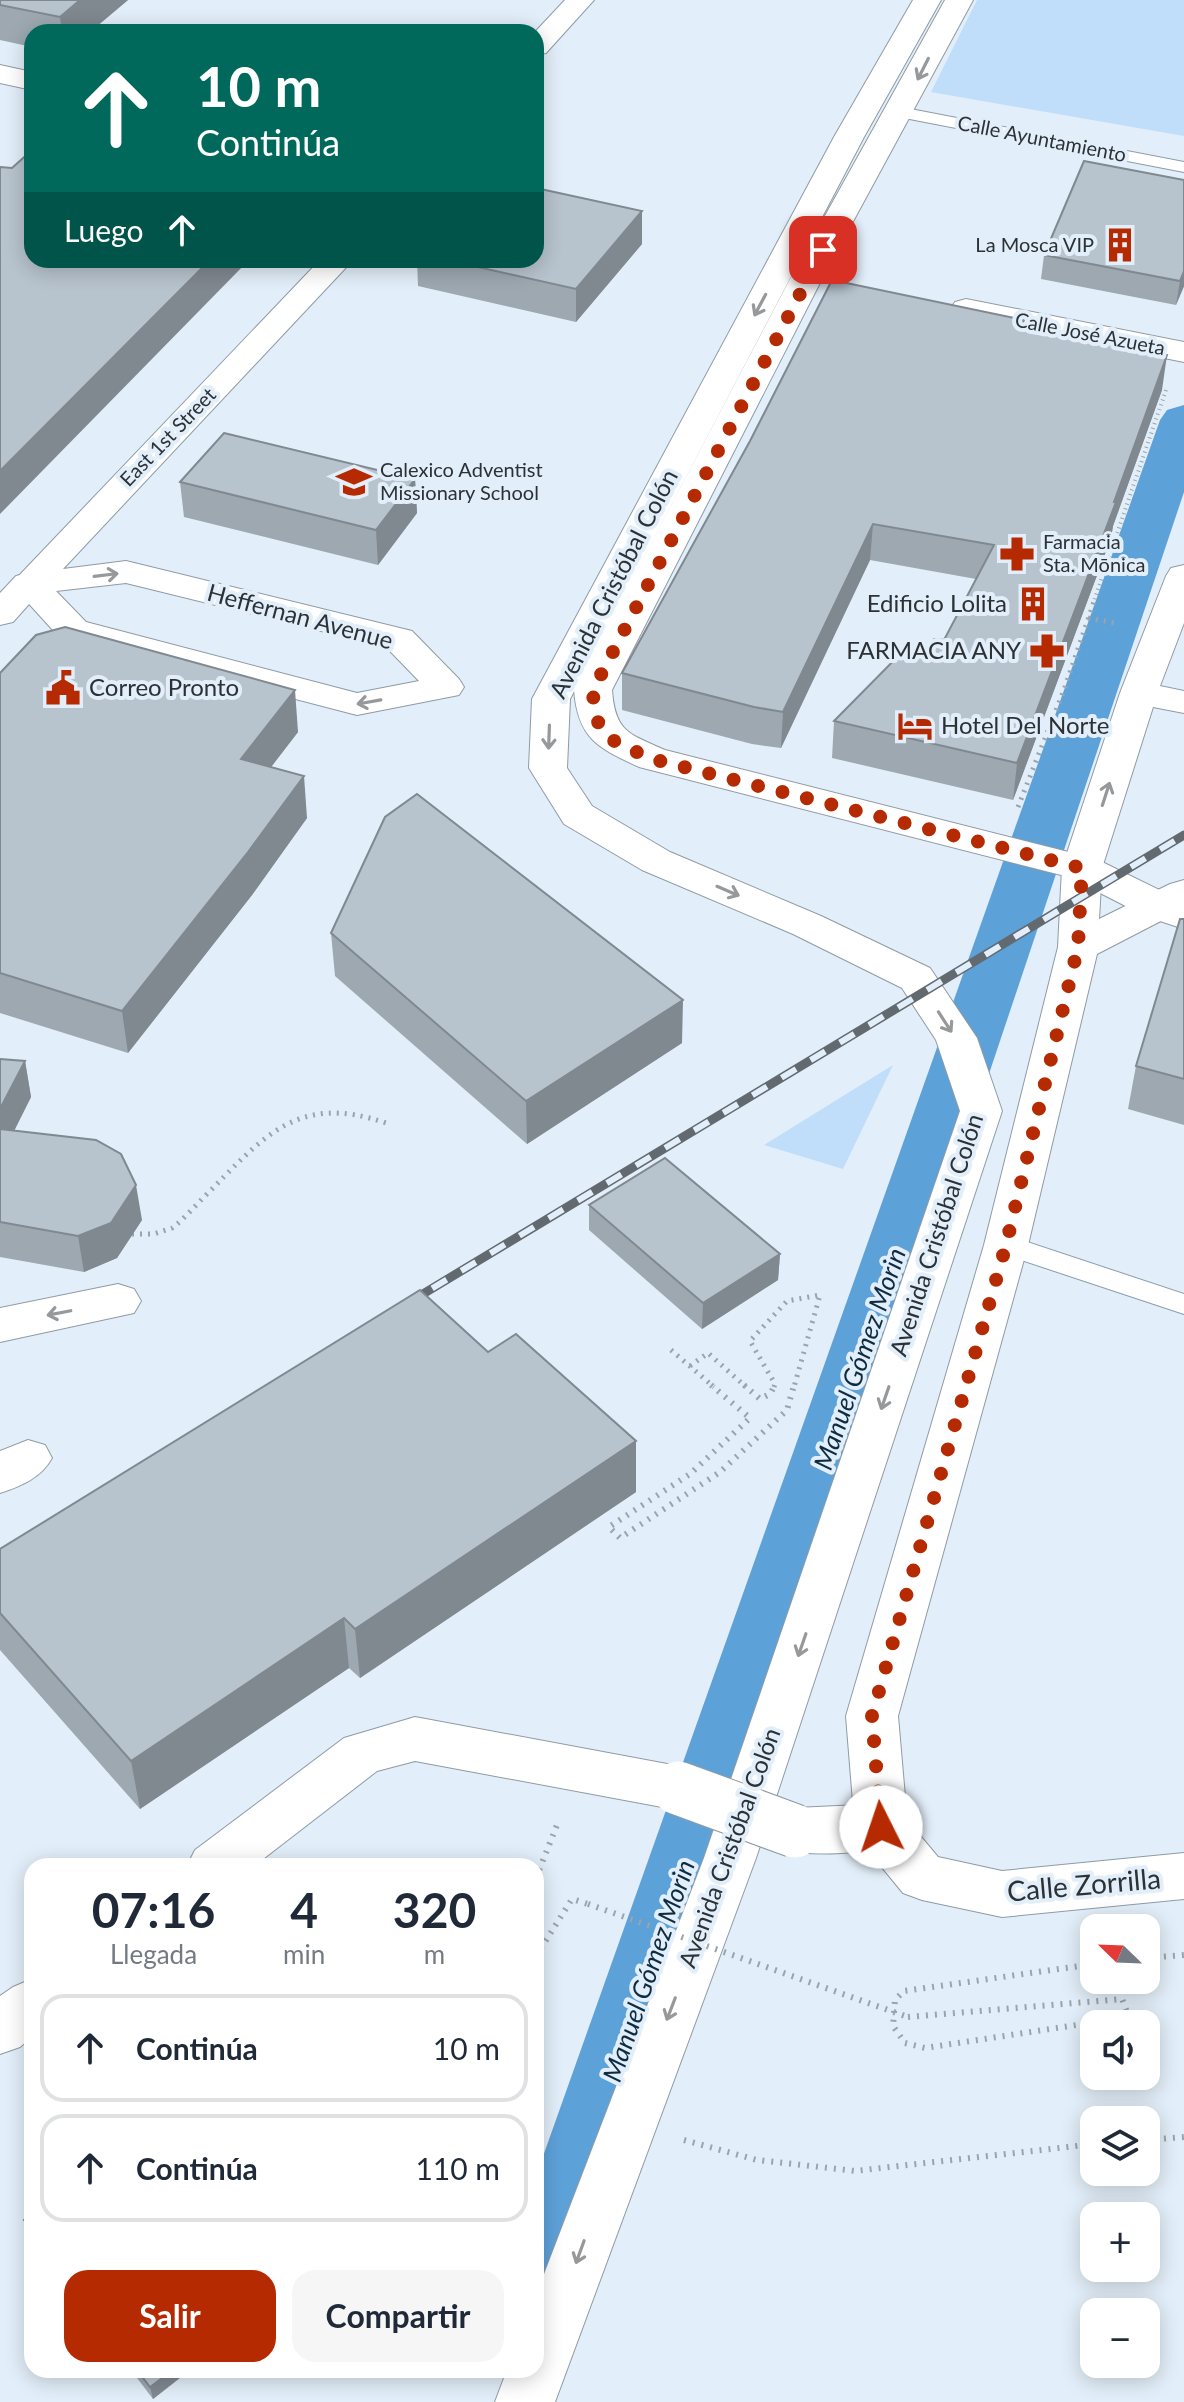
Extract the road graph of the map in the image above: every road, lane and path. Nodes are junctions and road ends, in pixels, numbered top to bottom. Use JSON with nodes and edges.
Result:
{"nodes":[{"id":1,"x":580,"y":0,"type":"edge"},
{"id":2,"x":927,"y":0,"type":"edge"},
{"id":3,"x":959,"y":0,"type":"edge"},
{"id":4,"x":544,"y":38,"type":"edge"},
{"id":5,"x":0,"y":74,"type":"edge"},
{"id":6,"x":24,"y":79,"type":"edge"},
{"id":7,"x":900,"y":112,"type":"junction"},
{"id":8,"x":1184,"y":167,"type":"edge"},
{"id":9,"x":329,"y":268,"type":"edge"},
{"id":10,"x":931,"y":302,"type":"edge"},
{"id":11,"x":1182,"y":352,"type":"edge"},
{"id":12,"x":1184,"y":576,"type":"edge"},
{"id":13,"x":14,"y":581,"type":"edge"},
{"id":14,"x":0,"y":614,"type":"edge"},
{"id":15,"x":1176,"y":619,"type":"edge"},
{"id":16,"x":1139,"y":693,"type":"junction"},
{"id":17,"x":1184,"y":702,"type":"edge"},
{"id":18,"x":1003,"y":846,"type":"junction"},
{"id":19,"x":1082,"y":868,"type":"junction"},
{"id":20,"x":1176,"y":905,"type":"edge"},
{"id":21,"x":1078,"y":947,"type":"junction"},
{"id":22,"x":386,"y":1123,"type":"dead end"},
{"id":23,"x":132,"y":1234,"type":"edge"},
{"id":24,"x":1006,"y":1245,"type":"junction"},
{"id":25,"x":118,"y":1301,"type":"dead end"},
{"id":26,"x":1184,"y":1304,"type":"edge"},
{"id":27,"x":0,"y":1325,"type":"edge"},
{"id":28,"x":671,"y":1350,"type":"dead end"},
{"id":29,"x":690,"y":1366,"type":"junction"},
{"id":30,"x":881,"y":1827,"type":"junction"},
{"id":31,"x":224,"y":1858,"type":"edge"},
{"id":32,"x":1184,"y":1876,"type":"edge"},
{"id":33,"x":544,"y":1943,"type":"edge"},
{"id":34,"x":1184,"y":1955,"type":"edge"},
{"id":35,"x":1160,"y":1957,"type":"edge"},
{"id":36,"x":1080,"y":1966,"type":"edge"},
{"id":37,"x":24,"y":2010,"type":"edge"},
{"id":38,"x":894,"y":2012,"type":"edge"},
{"id":39,"x":894,"y":2012,"type":"edge"},
{"id":40,"x":894,"y":2012,"type":"edge"},
{"id":41,"x":894,"y":2012,"type":"edge"},
{"id":42,"x":0,"y":2029,"type":"edge"},
{"id":43,"x":627,"y":2124,"type":"junction"},
{"id":44,"x":1184,"y":2137,"type":"edge"},
{"id":45,"x":1160,"y":2139,"type":"edge"},
{"id":46,"x":1080,"y":2146,"type":"edge"},
{"id":47,"x":544,"y":2350,"type":"edge"},
{"id":48,"x":534,"y":2378,"type":"edge"},
{"id":49,"x":525,"y":2402,"type":"edge"}],
"edges":[{"from":1,"to":4,"type":"main road"},
{"from":2,"to":43,"type":"main road","name":"Avenida Cristóbal Colón","one_way":true},
{"from":3,"to":7,"type":"main road","one_way":true},
{"from":5,"to":6,"type":"main road"},
{"from":7,"to":8,"type":"lane","name":"Calle Ayuntamiento"},
{"from":7,"to":18,"type":"main road"},
{"from":9,"to":13,"type":"main road","name":"East 1st Street"},
{"from":10,"to":11,"type":"main road","name":"Calle José Azueta"},
{"from":11,"to":18,"type":"path"},
{"from":12,"to":15,"type":"main road"},
{"from":13,"to":13,"type":"main road","name":"Heffernan Avenue","one_way":true},
{"from":13,"to":14,"type":"main road","name":"East 1st Street"},
{"from":15,"to":16,"type":"main road"},
{"from":16,"to":17,"type":"main road"},
{"from":19,"to":16,"type":"main road","one_way":true},
{"from":18,"to":19,"type":"main road"},
{"from":19,"to":20,"type":"main road"},
{"from":19,"to":21,"type":"main road"},
{"from":20,"to":21,"type":"main road"},
{"from":21,"to":24,"type":"main road"},
{"from":22,"to":23,"type":"path"},
{"from":24,"to":26,"type":"lane"},
{"from":24,"to":30,"type":"main road"},
{"from":25,"to":27,"type":"main road","one_way":true},
{"from":28,"to":29,"type":"path"},
{"from":29,"to":29,"type":"path"},
{"from":30,"to":31,"type":"main road","bridge":true},
{"from":30,"to":32,"type":"main road","name":"Calle Zorrilla"},
{"from":33,"to":38,"type":"path","bridge":true},
{"from":34,"to":35,"type":"path"},
{"from":36,"to":41,"type":"path","bridge":true},
{"from":37,"to":42,"type":"main road"},
{"from":39,"to":40,"type":"path","bridge":true},
{"from":43,"to":46,"type":"path"},
{"from":43,"to":47,"type":"main road","name":"Avenida Cristóbal Colón","one_way":true},
{"from":44,"to":45,"type":"path"},
{"from":48,"to":49,"type":"main road","name":"Avenida Cristóbal Colón","one_way":true}]}
